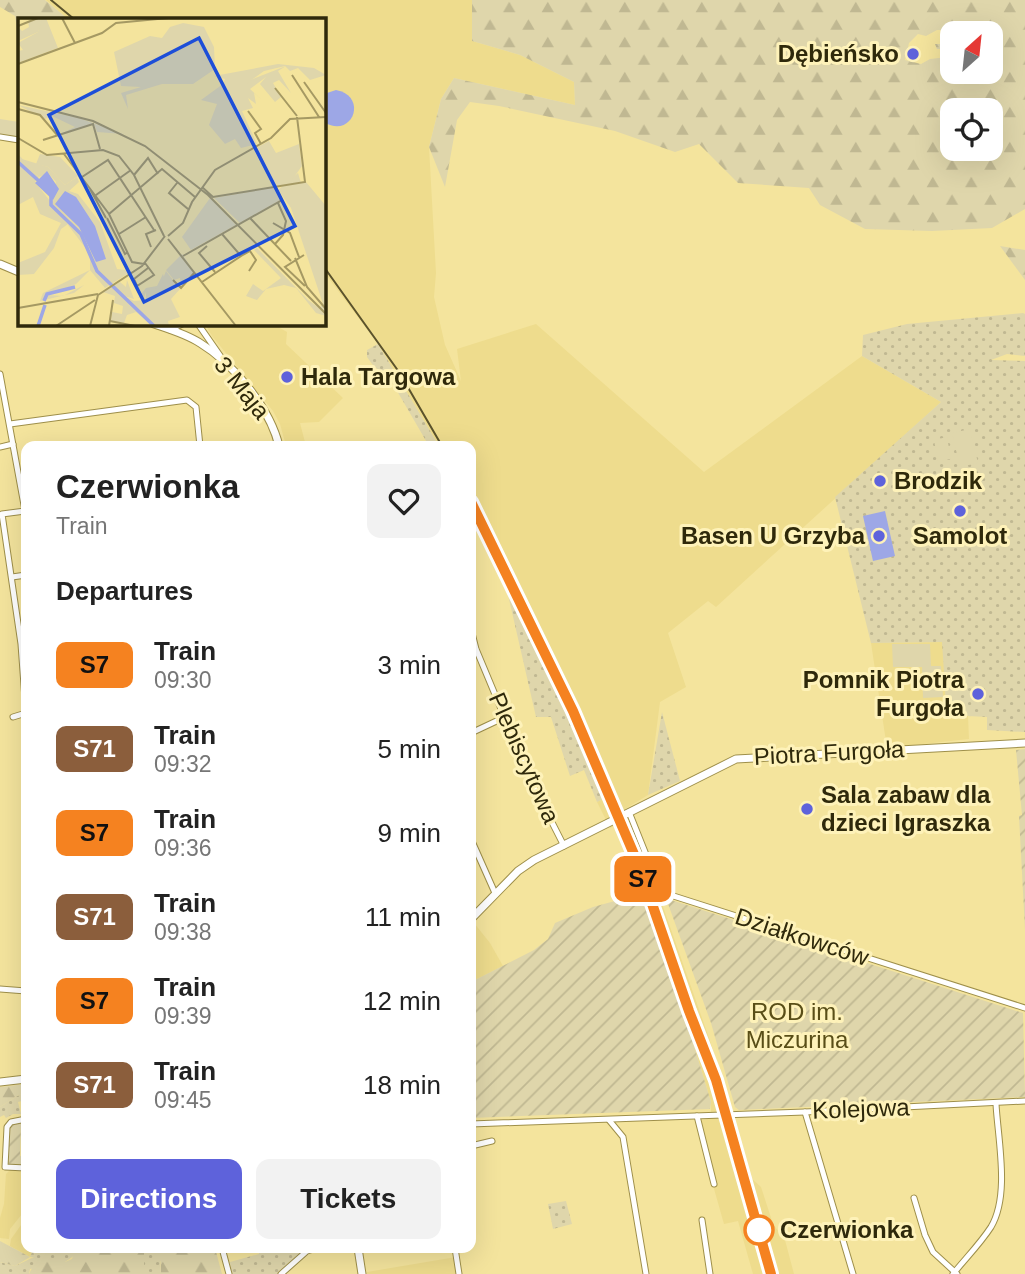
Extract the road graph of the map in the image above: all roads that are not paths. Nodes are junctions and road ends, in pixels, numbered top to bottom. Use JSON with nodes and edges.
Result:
{"nodes":[{"id":1,"x":0,"y":137,"type":"edge"},
{"id":2,"x":18,"y":140,"type":"edge"},
{"id":3,"x":0,"y":264,"type":"edge"},
{"id":4,"x":18,"y":272,"type":"edge"},
{"id":5,"x":159,"y":326,"type":"edge"},
{"id":6,"x":178,"y":326,"type":"edge"},
{"id":7,"x":199,"y":326,"type":"edge"},
{"id":8,"x":170,"y":330,"type":"junction"},
{"id":9,"x":225,"y":362,"type":"junction"},
{"id":10,"x":0,"y":374,"type":"edge"},
{"id":11,"x":10,"y":424,"type":"junction"},
{"id":12,"x":199,"y":441,"type":"edge"},
{"id":13,"x":278,"y":441,"type":"edge"},
{"id":14,"x":13,"y":444,"type":"junction"},
{"id":15,"x":0,"y":447,"type":"edge"},
{"id":16,"x":21,"y":486,"type":"edge"},
{"id":17,"x":21,"y":513,"type":"edge"},
{"id":18,"x":21,"y":576,"type":"edge"},
{"id":19,"x":12,"y":577,"type":"junction"},
{"id":20,"x":18,"y":622,"type":"junction"},
{"id":21,"x":21,"y":622,"type":"edge"},
{"id":22,"x":21,"y":632,"type":"edge"},
{"id":23,"x":476,"y":649,"type":"edge"},
{"id":24,"x":21,"y":714,"type":"edge"},
{"id":25,"x":13,"y":716,"type":"dead end"},
{"id":26,"x":505,"y":717,"type":"junction"},
{"id":27,"x":476,"y":731,"type":"edge"},
{"id":28,"x":1025,"y":743,"type":"edge"},
{"id":29,"x":629,"y":812,"type":"junction"},
{"id":30,"x":564,"y":846,"type":"junction"},
{"id":31,"x":476,"y":850,"type":"edge"},
{"id":32,"x":495,"y":893,"type":"junction"},
{"id":33,"x":476,"y":914,"type":"edge"},
{"id":34,"x":0,"y":989,"type":"edge"},
{"id":35,"x":21,"y":991,"type":"edge"},
{"id":36,"x":1025,"y":1009,"type":"edge"},
{"id":37,"x":21,"y":1080,"type":"edge"},
{"id":38,"x":0,"y":1082,"type":"edge"},
{"id":39,"x":1025,"y":1101,"type":"edge"},
{"id":40,"x":996,"y":1104,"type":"junction"},
{"id":41,"x":805,"y":1112,"type":"junction"},
{"id":42,"x":697,"y":1116,"type":"junction"},
{"id":43,"x":609,"y":1119,"type":"junction"},
{"id":44,"x":21,"y":1120,"type":"edge"},
{"id":45,"x":476,"y":1124,"type":"edge"},
{"id":46,"x":492,"y":1141,"type":"dead end"},
{"id":47,"x":476,"y":1145,"type":"edge"},
{"id":48,"x":21,"y":1168,"type":"edge"},
{"id":49,"x":714,"y":1184,"type":"dead end"},
{"id":50,"x":914,"y":1198,"type":"dead end"},
{"id":51,"x":702,"y":1220,"type":"dead end"},
{"id":52,"x":223,"y":1253,"type":"edge"},
{"id":53,"x":305,"y":1253,"type":"edge"},
{"id":54,"x":359,"y":1253,"type":"edge"},
{"id":55,"x":456,"y":1253,"type":"edge"},
{"id":56,"x":955,"y":1273,"type":"edge"},
{"id":57,"x":229,"y":1274,"type":"edge"},
{"id":58,"x":281,"y":1274,"type":"edge"},
{"id":59,"x":362,"y":1274,"type":"edge"},
{"id":60,"x":459,"y":1274,"type":"edge"},
{"id":61,"x":646,"y":1274,"type":"edge"},
{"id":62,"x":710,"y":1274,"type":"edge"},
{"id":63,"x":853,"y":1274,"type":"edge"}],
"edges":[{"from":1,"to":2,"type":"street"},
{"from":3,"to":4,"type":"street"},
{"from":5,"to":8,"type":"street","name":"3 Maja"},
{"from":6,"to":8,"type":"street"},
{"from":7,"to":9,"type":"street"},
{"from":8,"to":9,"type":"street","name":"3 Maja"},
{"from":9,"to":13,"type":"street","name":"3 Maja"},
{"from":10,"to":11,"type":"street"},
{"from":11,"to":12,"type":"street"},
{"from":11,"to":14,"type":"street"},
{"from":14,"to":15,"type":"street"},
{"from":14,"to":16,"type":"street"},
{"from":17,"to":19,"type":"street"},
{"from":18,"to":19,"type":"street"},
{"from":19,"to":20,"type":"street"},
{"from":20,"to":21,"type":"street"},
{"from":20,"to":22,"type":"street"},
{"from":23,"to":26,"type":"street","name":"Plebiscytowa"},
{"from":24,"to":25,"type":"street"},
{"from":26,"to":27,"type":"street"},
{"from":26,"to":30,"type":"street","name":"Plebiscytowa"},
{"from":28,"to":29,"type":"street","name":"Piotra Furgoła"},
{"from":29,"to":30,"type":"street","name":"Piotra Furgoła"},
{"from":29,"to":36,"type":"street","name":"Działkowców"},
{"from":30,"to":32,"type":"street","name":"Piotra Furgoła"},
{"from":31,"to":32,"type":"street"},
{"from":32,"to":33,"type":"street","name":"Piotra Furgoła"},
{"from":34,"to":35,"type":"street"},
{"from":37,"to":38,"type":"street"},
{"from":39,"to":40,"type":"street","name":"Kolejowa"},
{"from":40,"to":41,"type":"street","name":"Kolejowa"},
{"from":40,"to":56,"type":"street"},
{"from":41,"to":42,"type":"street","name":"Kolejowa"},
{"from":41,"to":63,"type":"street"},
{"from":42,"to":43,"type":"street","name":"Kolejowa"},
{"from":42,"to":49,"type":"street"},
{"from":43,"to":45,"type":"street","name":"Kolejowa"},
{"from":43,"to":61,"type":"street"},
{"from":44,"to":48,"type":"street"},
{"from":46,"to":47,"type":"street"},
{"from":50,"to":56,"type":"street"},
{"from":51,"to":62,"type":"street"},
{"from":52,"to":57,"type":"street"},
{"from":53,"to":58,"type":"street"},
{"from":54,"to":59,"type":"street"},
{"from":55,"to":60,"type":"street"}]}
